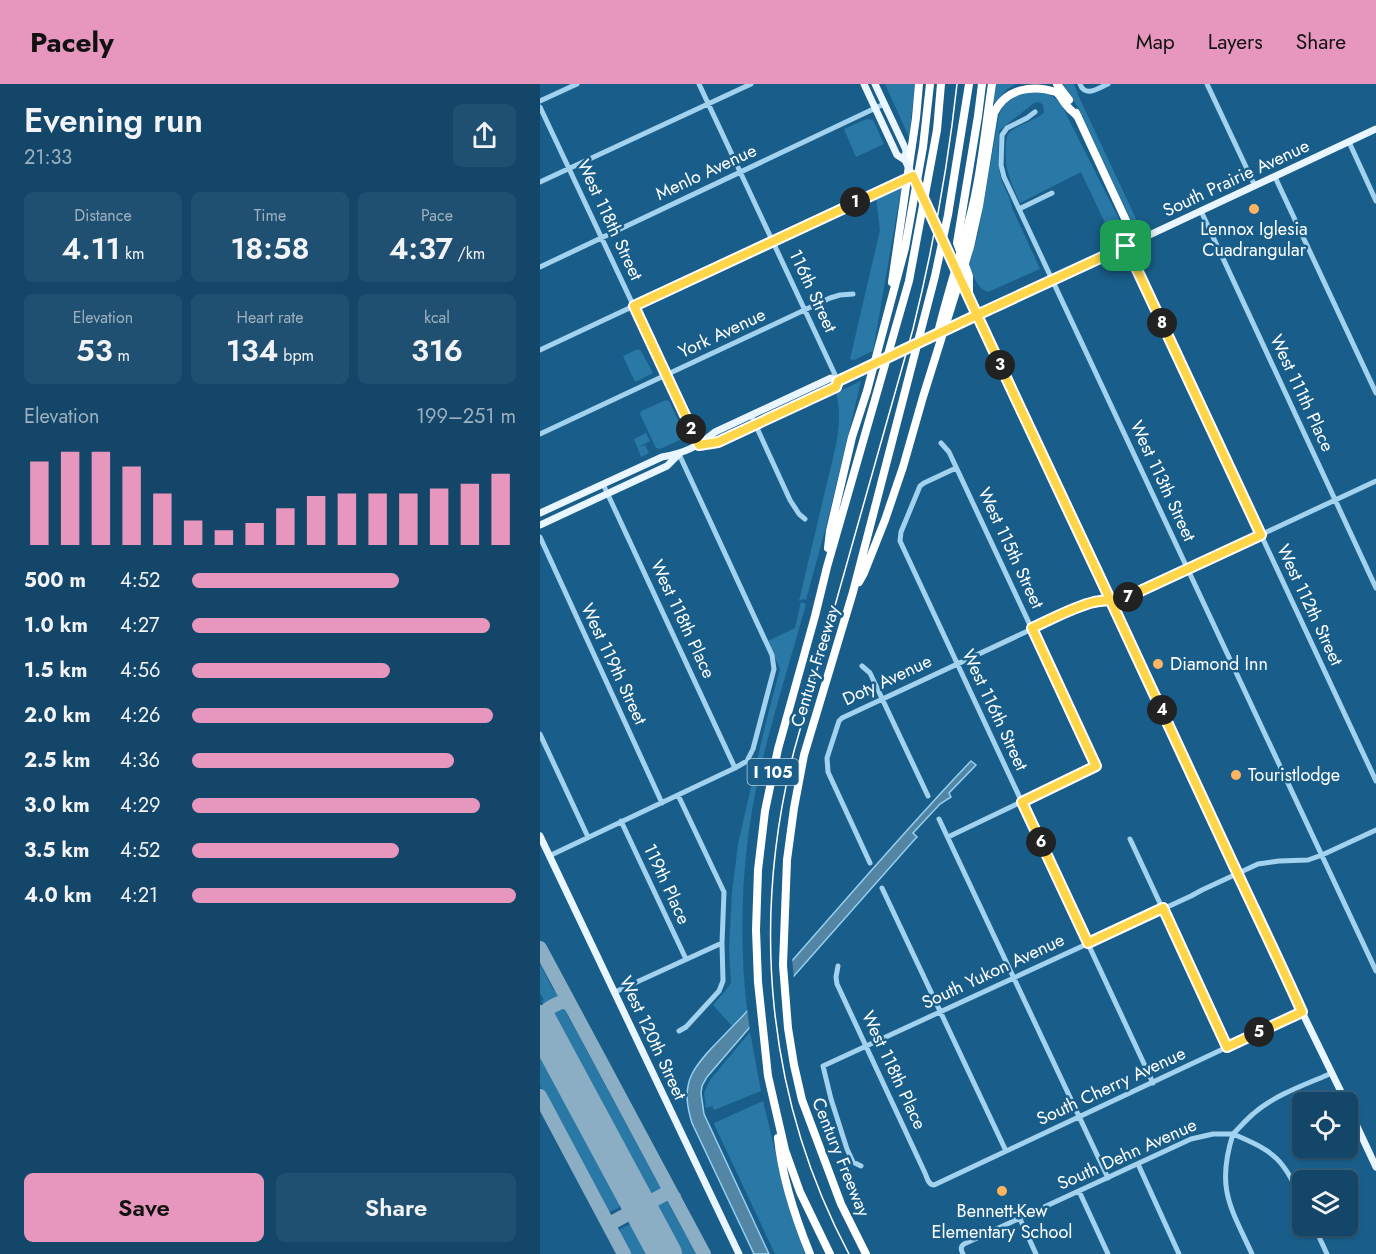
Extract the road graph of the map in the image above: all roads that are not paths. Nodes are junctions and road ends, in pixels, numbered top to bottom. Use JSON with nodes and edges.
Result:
{"nodes":[{"id":1,"x":577,"y":84,"type":"edge"},
{"id":2,"x":699,"y":84,"type":"edge"},
{"id":3,"x":751,"y":84,"type":"edge"},
{"id":4,"x":864,"y":84,"type":"edge"},
{"id":5,"x":875,"y":84,"type":"edge"},
{"id":6,"x":919,"y":84,"type":"edge"},
{"id":7,"x":930,"y":84,"type":"edge"},
{"id":8,"x":941,"y":84,"type":"edge"},
{"id":9,"x":969,"y":84,"type":"edge"},
{"id":10,"x":982,"y":84,"type":"edge"},
{"id":11,"x":992,"y":84,"type":"edge"},
{"id":12,"x":1057,"y":84,"type":"edge"},
{"id":13,"x":1080,"y":84,"type":"edge"},
{"id":14,"x":1108,"y":84,"type":"edge"},
{"id":15,"x":1207,"y":84,"type":"edge"},
{"id":16,"x":540,"y":101,"type":"edge"},
{"id":17,"x":708,"y":103,"type":"junction"},
{"id":18,"x":884,"y":104,"type":"junction"},
{"id":19,"x":540,"y":107,"type":"edge"},
{"id":20,"x":875,"y":107,"type":"junction"},
{"id":21,"x":1035,"y":112,"type":"dead end"},
{"id":22,"x":1078,"y":117,"type":"junction"},
{"id":23,"x":1376,"y":129,"type":"edge"},
{"id":24,"x":1349,"y":142,"type":"junction"},
{"id":25,"x":905,"y":160,"type":"junction"},
{"id":26,"x":569,"y":168,"type":"junction"},
{"id":27,"x":741,"y":172,"type":"junction"},
{"id":28,"x":913,"y":176,"type":"junction"},
{"id":29,"x":1275,"y":177,"type":"junction"},
{"id":30,"x":540,"y":182,"type":"edge"},
{"id":31,"x":1255,"y":186,"type":"junction"},
{"id":32,"x":1052,"y":193,"type":"dead end"},
{"id":33,"x":1376,"y":201,"type":"edge"},
{"id":34,"x":1019,"y":209,"type":"junction"},
{"id":35,"x":1201,"y":211,"type":"junction"},
{"id":36,"x":602,"y":238,"type":"junction"},
{"id":37,"x":772,"y":240,"type":"junction"},
{"id":38,"x":1136,"y":242,"type":"junction"},
{"id":39,"x":1126,"y":246,"type":"junction"},
{"id":40,"x":540,"y":267,"type":"edge"},
{"id":41,"x":1053,"y":280,"type":"junction"},
{"id":42,"x":853,"y":294,"type":"dead end"},
{"id":43,"x":969,"y":297,"type":"junction"},
{"id":44,"x":634,"y":306,"type":"junction"},
{"id":45,"x":806,"y":310,"type":"junction"},
{"id":46,"x":977,"y":315,"type":"junction"},
{"id":47,"x":886,"y":321,"type":"junction"},
{"id":48,"x":540,"y":350,"type":"edge"},
{"id":49,"x":667,"y":376,"type":"junction"},
{"id":50,"x":838,"y":381,"type":"junction"},
{"id":51,"x":1376,"y":393,"type":"edge"},
{"id":52,"x":923,"y":397,"type":"junction"},
{"id":53,"x":751,"y":415,"type":"junction"},
{"id":54,"x":756,"y":425,"type":"junction"},
{"id":55,"x":540,"y":434,"type":"edge"},
{"id":56,"x":940,"y":443,"type":"dead end"},
{"id":57,"x":699,"y":445,"type":"junction"},
{"id":58,"x":679,"y":454,"type":"junction"},
{"id":59,"x":956,"y":468,"type":"junction"},
{"id":60,"x":1376,"y":481,"type":"edge"},
{"id":61,"x":603,"y":484,"type":"junction"},
{"id":62,"x":608,"y":493,"type":"junction"},
{"id":63,"x":1335,"y":501,"type":"junction"},
{"id":64,"x":540,"y":513,"type":"edge"},
{"id":65,"x":805,"y":519,"type":"dead end"},
{"id":66,"x":540,"y":525,"type":"edge"},
{"id":67,"x":1261,"y":535,"type":"junction"},
{"id":68,"x":540,"y":537,"type":"edge"},
{"id":69,"x":827,"y":567,"type":"junction"},
{"id":70,"x":1188,"y":569,"type":"junction"},
{"id":71,"x":1376,"y":588,"type":"edge"},
{"id":72,"x":853,"y":592,"type":"junction"},
{"id":73,"x":1110,"y":600,"type":"junction"},
{"id":74,"x":1032,"y":628,"type":"junction"},
{"id":75,"x":957,"y":664,"type":"junction"},
{"id":76,"x":862,"y":666,"type":"dead end"},
{"id":77,"x":883,"y":699,"type":"junction"},
{"id":78,"x":540,"y":735,"type":"edge"},
{"id":79,"x":735,"y":768,"type":"junction"},
{"id":80,"x":1376,"y":781,"type":"edge"},
{"id":81,"x":678,"y":795,"type":"junction"},
{"id":82,"x":928,"y":796,"type":"dead end"},
{"id":83,"x":662,"y":802,"type":"junction"},
{"id":84,"x":1022,"y":802,"type":"junction"},
{"id":85,"x":939,"y":819,"type":"dead end"},
{"id":86,"x":621,"y":821,"type":"junction"},
{"id":87,"x":1376,"y":830,"type":"edge"},
{"id":88,"x":540,"y":836,"type":"edge"},
{"id":89,"x":588,"y":837,"type":"junction"},
{"id":90,"x":948,"y":837,"type":"junction"},
{"id":91,"x":1131,"y":839,"type":"dead end"},
{"id":92,"x":1322,"y":855,"type":"junction"},
{"id":93,"x":549,"y":856,"type":"junction"},
{"id":94,"x":870,"y":863,"type":"dead end"},
{"id":95,"x":1237,"y":873,"type":"junction"},
{"id":96,"x":882,"y":888,"type":"dead end"},
{"id":97,"x":1163,"y":908,"type":"junction"},
{"id":98,"x":722,"y":943,"type":"junction"},
{"id":99,"x":1088,"y":943,"type":"junction"},
{"id":100,"x":686,"y":959,"type":"junction"},
{"id":101,"x":838,"y":966,"type":"dead end"},
{"id":102,"x":1376,"y":971,"type":"edge"},
{"id":103,"x":1014,"y":978,"type":"junction"},
{"id":104,"x":615,"y":992,"type":"junction"},
{"id":105,"x":940,"y":1012,"type":"junction"},
{"id":106,"x":1302,"y":1012,"type":"junction"},
{"id":107,"x":679,"y":1031,"type":"dead end"},
{"id":108,"x":866,"y":1046,"type":"junction"},
{"id":109,"x":1227,"y":1047,"type":"junction"},
{"id":110,"x":1332,"y":1073,"type":"junction"},
{"id":111,"x":1153,"y":1083,"type":"junction"},
{"id":112,"x":1341,"y":1092,"type":"edge"},
{"id":113,"x":775,"y":1110,"type":"junction"},
{"id":114,"x":1079,"y":1117,"type":"junction"},
{"id":115,"x":1358,"y":1129,"type":"edge"},
{"id":116,"x":1233,"y":1134,"type":"junction"},
{"id":117,"x":1006,"y":1151,"type":"junction"},
{"id":118,"x":1137,"y":1164,"type":"junction"},
{"id":119,"x":861,"y":1166,"type":"dead end"},
{"id":120,"x":1376,"y":1167,"type":"edge"},
{"id":121,"x":1108,"y":1178,"type":"junction"},
{"id":122,"x":1292,"y":1181,"type":"edge"},
{"id":123,"x":931,"y":1185,"type":"joint"},
{"id":124,"x":1079,"y":1191,"type":"junction"},
{"id":125,"x":1020,"y":1218,"type":"junction"},
{"id":126,"x":1319,"y":1236,"type":"edge"},
{"id":127,"x":739,"y":1254,"type":"edge"},
{"id":128,"x":810,"y":1254,"type":"edge"},
{"id":129,"x":830,"y":1254,"type":"edge"},
{"id":130,"x":866,"y":1254,"type":"edge"},
{"id":131,"x":963,"y":1254,"type":"edge"},
{"id":132,"x":1036,"y":1254,"type":"edge"},
{"id":133,"x":1108,"y":1254,"type":"edge"},
{"id":134,"x":1179,"y":1254,"type":"edge"},
{"id":135,"x":1252,"y":1254,"type":"edge"},
{"id":136,"x":1327,"y":1254,"type":"edge"}],
"edges":[{"from":1,"to":16,"type":"street"},
{"from":2,"to":17,"type":"street","name":"116th Street"},
{"from":3,"to":17,"type":"street"},
{"from":4,"to":20,"type":"main road"},
{"from":5,"to":18,"type":"main road"},
{"from":6,"to":47,"type":"highway"},
{"from":7,"to":47,"type":"highway"},
{"from":8,"to":69,"type":"highway","name":"Century Freeway","number":"I 105"},
{"from":9,"to":72,"type":"highway","name":"Century Freeway","number":"I 105"},
{"from":10,"to":43,"type":"highway","bridge":true},
{"from":11,"to":52,"type":"highway"},
{"from":12,"to":22,"type":"highway"},
{"from":13,"to":14,"type":"street"},
{"from":15,"to":31,"type":"street"},
{"from":17,"to":26,"type":"street"},
{"from":17,"to":27,"type":"street","name":"116th Street"},
{"from":18,"to":20,"type":"street","name":"Menlo Avenue"},
{"from":18,"to":25,"type":"main road"},
{"from":19,"to":26,"type":"street","name":"West 118th Street"},
{"from":20,"to":25,"type":"main road"},
{"from":20,"to":27,"type":"street","name":"Menlo Avenue"},
{"from":21,"to":34,"type":"street","name":"West 113th Street"},
{"from":22,"to":38,"type":"highway"},
{"from":22,"to":52,"type":"highway"},
{"from":23,"to":24,"type":"main road","name":"South Prairie Avenue"},
{"from":24,"to":29,"type":"main road","name":"South Prairie Avenue"},
{"from":24,"to":33,"type":"street"},
{"from":25,"to":28,"type":"main road","bridge":true},
{"from":26,"to":30,"type":"street"},
{"from":26,"to":36,"type":"street","name":"West 118th Street"},
{"from":27,"to":36,"type":"street","name":"Menlo Avenue"},
{"from":27,"to":37,"type":"street","name":"116th Street"},
{"from":28,"to":37,"type":"street","bridge":true},
{"from":28,"to":43,"type":"main road","bridge":true},
{"from":29,"to":31,"type":"main road","name":"South Prairie Avenue"},
{"from":29,"to":51,"type":"street"},
{"from":31,"to":35,"type":"main road","name":"South Prairie Avenue"},
{"from":32,"to":34,"type":"street"},
{"from":34,"to":41,"type":"street","name":"West 113th Street"},
{"from":35,"to":38,"type":"main road","name":"South Prairie Avenue"},
{"from":35,"to":63,"type":"street","name":"West 111th Place"},
{"from":36,"to":40,"type":"street","name":"Menlo Avenue"},
{"from":36,"to":44,"type":"street","name":"West 118th Street"},
{"from":37,"to":44,"type":"street"},
{"from":37,"to":45,"type":"street","name":"116th Street"},
{"from":38,"to":39,"type":"main road","name":"South Prairie Avenue"},
{"from":39,"to":41,"type":"main road","name":"South Prairie Avenue"},
{"from":39,"to":67,"type":"street","name":"West 112th Street"},
{"from":41,"to":46,"type":"main road","name":"South Prairie Avenue"},
{"from":41,"to":70,"type":"street","name":"West 113th Street"},
{"from":42,"to":45,"type":"street","name":"York Avenue"},
{"from":43,"to":46,"type":"main road"},
{"from":44,"to":48,"type":"street"},
{"from":44,"to":49,"type":"street","name":"West 118th Street"},
{"from":45,"to":49,"type":"street","name":"York Avenue"},
{"from":45,"to":50,"type":"street","name":"116th Street"},
{"from":46,"to":50,"type":"main road","name":"South Prairie Avenue","bridge":true},
{"from":46,"to":73,"type":"main road"},
{"from":47,"to":69,"type":"highway"},
{"from":49,"to":55,"type":"street","name":"York Avenue"},
{"from":49,"to":57,"type":"street","name":"West 118th Street"},
{"from":50,"to":53,"type":"main road"},
{"from":50,"to":54,"type":"main road"},
{"from":52,"to":72,"type":"highway"},
{"from":53,"to":54,"type":"street"},
{"from":53,"to":57,"type":"main road"},
{"from":54,"to":57,"type":"main road"},
{"from":54,"to":65,"type":"street"},
{"from":56,"to":59,"type":"street","name":"West 115th Street"},
{"from":57,"to":58,"type":"main road"},
{"from":58,"to":61,"type":"main road"},
{"from":58,"to":62,"type":"main road"},
{"from":58,"to":79,"type":"street"},
{"from":59,"to":74,"type":"street","name":"West 115th Street"},
{"from":59,"to":75,"type":"street","name":"West 116th Street"},
{"from":60,"to":63,"type":"street","name":"Doty Avenue"},
{"from":61,"to":62,"type":"street","name":"West 118th Place"},
{"from":61,"to":64,"type":"main road"},
{"from":62,"to":66,"type":"main road"},
{"from":62,"to":79,"type":"street","name":"West 118th Place"},
{"from":63,"to":67,"type":"street","name":"Doty Avenue"},
{"from":63,"to":71,"type":"street","name":"West 111th Place"},
{"from":67,"to":70,"type":"street","name":"Doty Avenue"},
{"from":67,"to":80,"type":"street","name":"West 112th Street"},
{"from":68,"to":83,"type":"street","name":"West 119th Street"},
{"from":69,"to":113,"type":"highway","name":"Century Freeway","number":"I 105"},
{"from":70,"to":73,"type":"street","name":"Doty Avenue"},
{"from":70,"to":92,"type":"street","name":"West 113th Street"},
{"from":72,"to":130,"type":"highway","name":"Century Freeway","number":"I 105"},
{"from":73,"to":74,"type":"street","name":"Doty Avenue"},
{"from":73,"to":95,"type":"main road"},
{"from":74,"to":75,"type":"street","name":"Doty Avenue"},
{"from":74,"to":84,"type":"street","name":"West 115th Street"},
{"from":75,"to":77,"type":"street","name":"Doty Avenue"},
{"from":75,"to":84,"type":"street","name":"West 116th Street"},
{"from":76,"to":77,"type":"street"},
{"from":77,"to":82,"type":"street"},
{"from":77,"to":94,"type":"street","name":"Doty Avenue"},
{"from":78,"to":89,"type":"street"},
{"from":79,"to":81,"type":"street"},
{"from":81,"to":83,"type":"street"},
{"from":81,"to":98,"type":"street"},
{"from":83,"to":86,"type":"street"},
{"from":84,"to":90,"type":"street"},
{"from":84,"to":99,"type":"street","name":"West 116th Street"},
{"from":85,"to":90,"type":"street"},
{"from":86,"to":89,"type":"street"},
{"from":86,"to":100,"type":"street","name":"119th Place"},
{"from":87,"to":92,"type":"street","name":"South Yukon Avenue"},
{"from":88,"to":93,"type":"main road","name":"West 120th Street"},
{"from":89,"to":93,"type":"street"},
{"from":90,"to":103,"type":"street"},
{"from":91,"to":97,"type":"street"},
{"from":92,"to":95,"type":"street","name":"South Yukon Avenue"},
{"from":92,"to":102,"type":"street","name":"West 113th Street"},
{"from":93,"to":104,"type":"main road","name":"West 120th Street"},
{"from":95,"to":97,"type":"street","name":"South Yukon Avenue"},
{"from":95,"to":106,"type":"main road"},
{"from":96,"to":105,"type":"street"},
{"from":97,"to":99,"type":"street","name":"South Yukon Avenue"},
{"from":97,"to":109,"type":"street"},
{"from":98,"to":100,"type":"street"},
{"from":98,"to":107,"type":"street"},
{"from":99,"to":103,"type":"street","name":"South Yukon Avenue"},
{"from":99,"to":111,"type":"street","name":"West 116th Street"},
{"from":100,"to":104,"type":"street"},
{"from":101,"to":108,"type":"street","name":"West 118th Place"},
{"from":103,"to":105,"type":"street","name":"South Yukon Avenue"},
{"from":103,"to":114,"type":"street"},
{"from":104,"to":127,"type":"main road","name":"West 120th Street"},
{"from":105,"to":108,"type":"street","name":"South Yukon Avenue"},
{"from":105,"to":117,"type":"street"},
{"from":106,"to":109,"type":"street","name":"South Cherry Avenue"},
{"from":106,"to":110,"type":"main road"},
{"from":108,"to":119,"type":"street","name":"South Yukon Avenue"},
{"from":108,"to":123,"type":"street","name":"West 118th Place"},
{"from":109,"to":111,"type":"street","name":"South Cherry Avenue"},
{"from":110,"to":112,"type":"main road"},
{"from":110,"to":116,"type":"street"},
{"from":111,"to":114,"type":"street","name":"South Cherry Avenue"},
{"from":113,"to":128,"type":"highway"},
{"from":113,"to":129,"type":"highway","name":"Century Freeway","number":"I 105"},
{"from":114,"to":117,"type":"street","name":"South Cherry Avenue"},
{"from":114,"to":121,"type":"street"},
{"from":115,"to":120,"type":"main road"},
{"from":116,"to":118,"type":"street","name":"South Dehn Avenue"},
{"from":116,"to":122,"type":"street"},
{"from":116,"to":135,"type":"street"},
{"from":117,"to":123,"type":"street","name":"South Cherry Avenue"},
{"from":118,"to":121,"type":"street","name":"South Dehn Avenue"},
{"from":118,"to":134,"type":"street"},
{"from":121,"to":124,"type":"street","name":"South Dehn Avenue"},
{"from":124,"to":125,"type":"street","name":"South Dehn Avenue"},
{"from":124,"to":133,"type":"street"},
{"from":125,"to":131,"type":"street","name":"South Dehn Avenue"},
{"from":125,"to":132,"type":"street"},
{"from":126,"to":136,"type":"street"}]}
